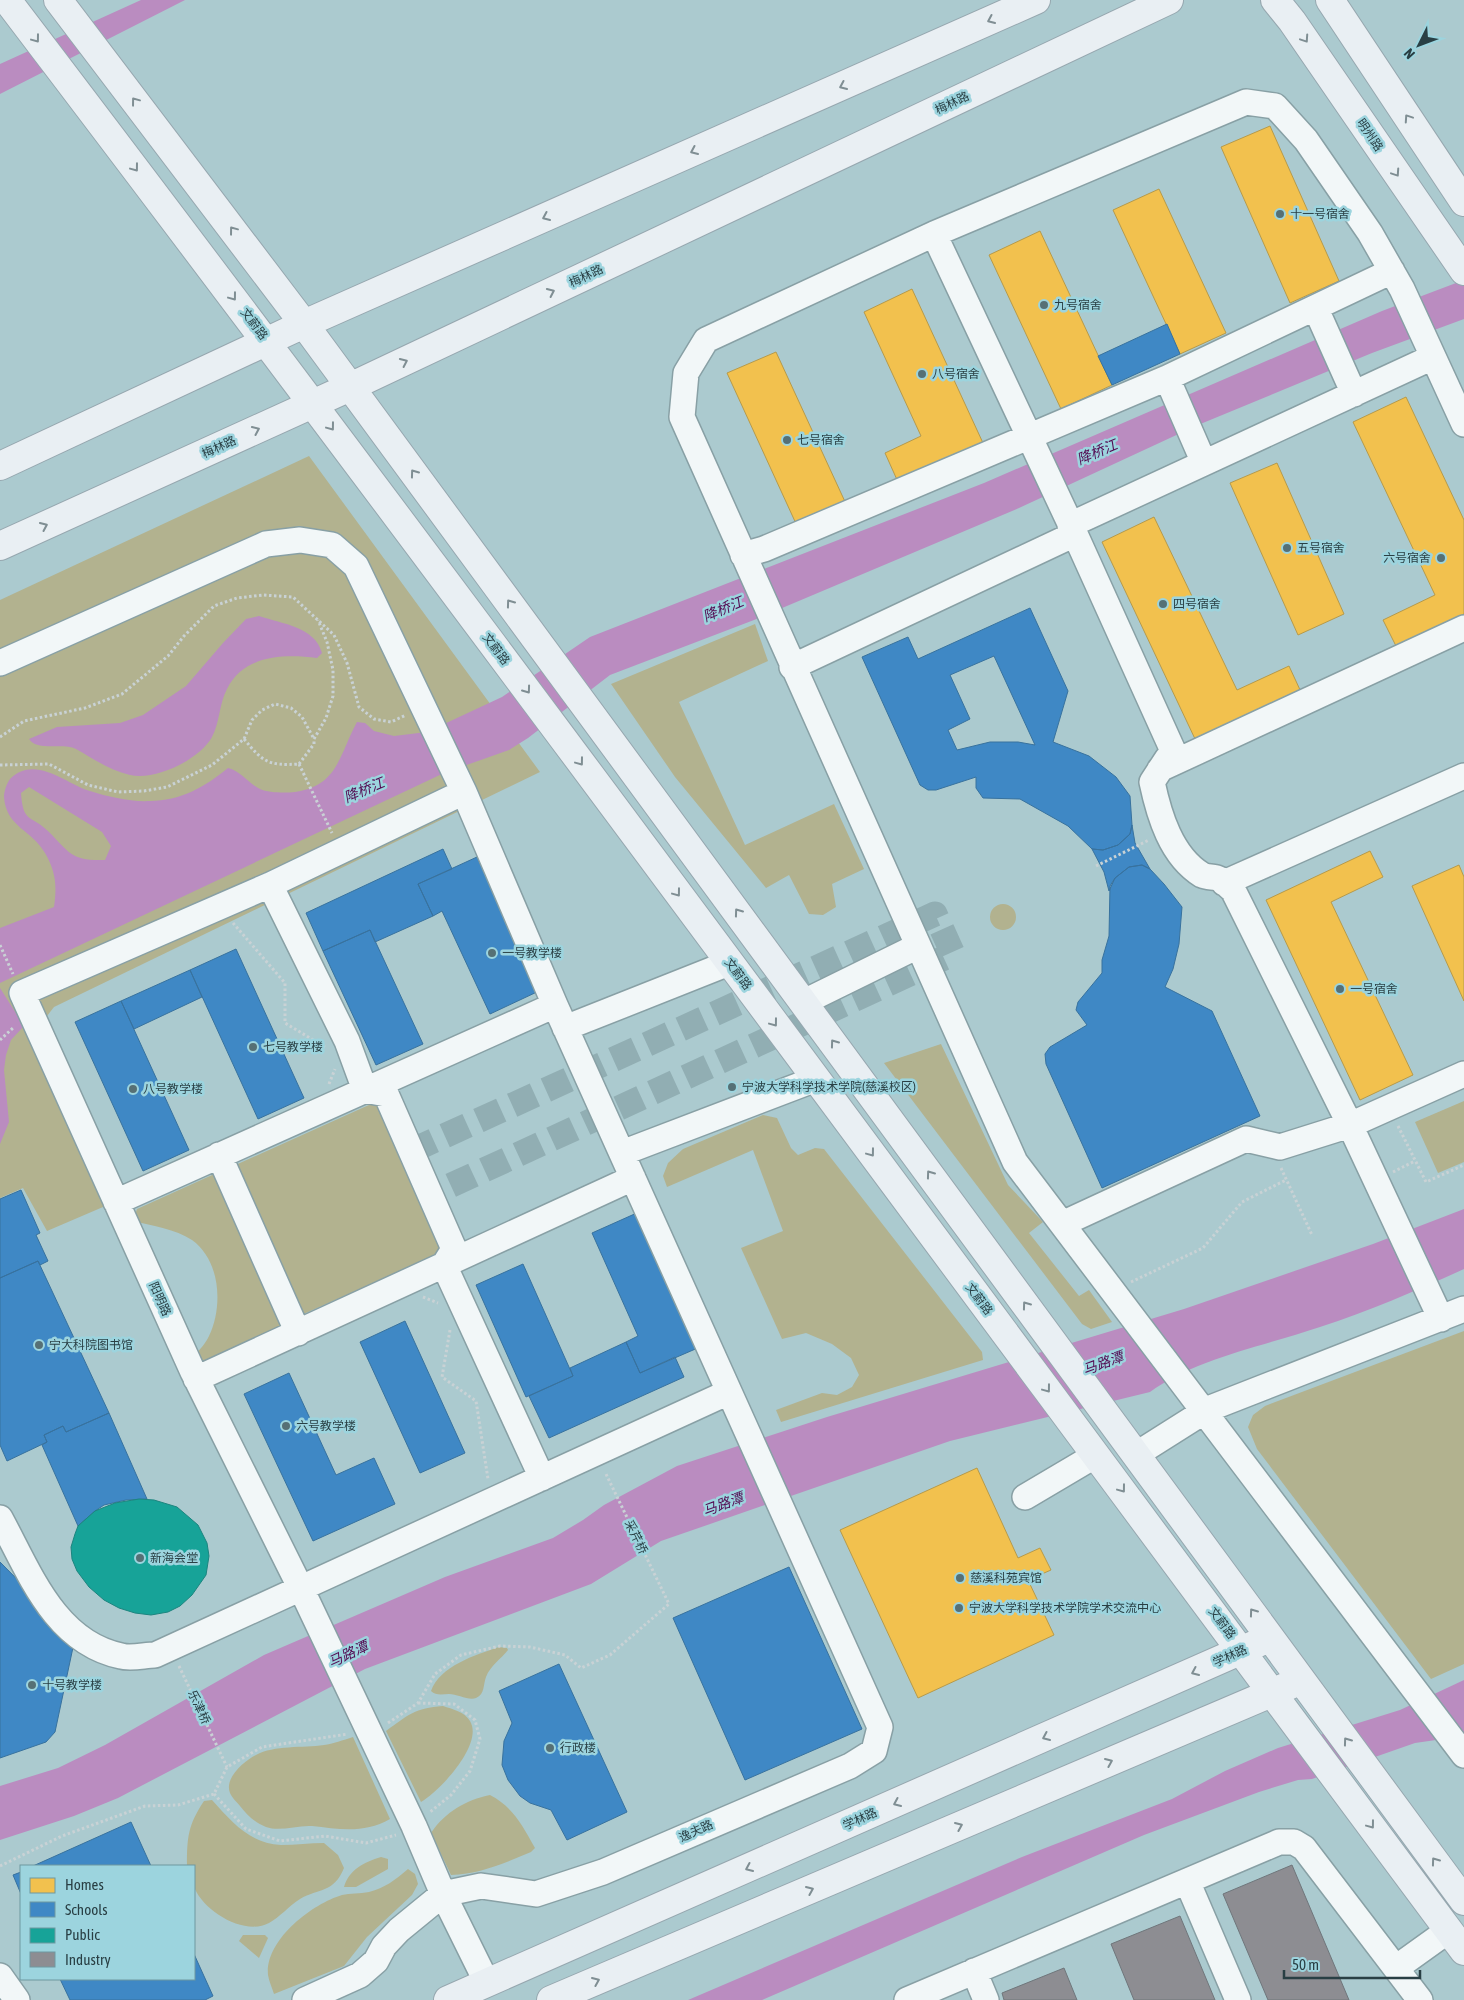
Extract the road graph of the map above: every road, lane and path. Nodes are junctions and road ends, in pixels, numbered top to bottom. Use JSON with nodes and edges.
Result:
{"nodes":[{"id":1,"x":7,"y":0,"type":"edge"},
{"id":2,"x":58,"y":0,"type":"edge"},
{"id":3,"x":1036,"y":0,"type":"edge"},
{"id":4,"x":1168,"y":0,"type":"edge"},
{"id":5,"x":1275,"y":0,"type":"edge"},
{"id":6,"x":1330,"y":0,"type":"edge"},
{"id":7,"x":1464,"y":202,"type":"edge"},
{"id":8,"x":934,"y":234,"type":"junction"},
{"id":9,"x":1460,"y":265,"type":"edge"},
{"id":10,"x":1397,"y":280,"type":"junction"},
{"id":11,"x":1316,"y":309,"type":"junction"},
{"id":12,"x":304,"y":324,"type":"junction"},
{"id":13,"x":268,"y":342,"type":"junction"},
{"id":14,"x":1433,"y":357,"type":"junction"},
{"id":15,"x":1167,"y":378,"type":"junction"},
{"id":16,"x":350,"y":387,"type":"junction"},
{"id":17,"x":1354,"y":394,"type":"junction"},
{"id":18,"x":314,"y":404,"type":"junction"},
{"id":19,"x":1464,"y":424,"type":"edge"},
{"id":20,"x":1030,"y":436,"type":"junction"},
{"id":21,"x":1204,"y":463,"type":"junction"},
{"id":22,"x":0,"y":466,"type":"edge"},
{"id":23,"x":1072,"y":529,"type":"junction"},
{"id":24,"x":0,"y":546,"type":"edge"},
{"id":25,"x":744,"y":558,"type":"junction"},
{"id":26,"x":318,"y":618,"type":"junction"},
{"id":27,"x":1464,"y":628,"type":"edge"},
{"id":28,"x":0,"y":663,"type":"edge"},
{"id":29,"x":792,"y":667,"type":"junction"},
{"id":30,"x":426,"y":713,"type":"junction"},
{"id":31,"x":0,"y":737,"type":"edge"},
{"id":32,"x":244,"y":739,"type":"junction"},
{"id":33,"x":314,"y":739,"type":"junction"},
{"id":34,"x":298,"y":764,"type":"junction"},
{"id":35,"x":0,"y":765,"type":"edge"},
{"id":36,"x":1160,"y":768,"type":"junction"},
{"id":37,"x":1464,"y":776,"type":"edge"},
{"id":38,"x":464,"y":791,"type":"junction"},
{"id":39,"x":1168,"y":831,"type":"junction"},
{"id":40,"x":335,"y":840,"type":"dead end"},
{"id":41,"x":1096,"y":866,"type":"dead end"},
{"id":42,"x":1224,"y":883,"type":"junction"},
{"id":43,"x":270,"y":885,"type":"junction"},
{"id":44,"x":220,"y":907,"type":"junction"},
{"id":45,"x":0,"y":945,"type":"edge"},
{"id":46,"x":918,"y":946,"type":"junction"},
{"id":47,"x":729,"y":962,"type":"junction"},
{"id":48,"x":18,"y":985,"type":"junction"},
{"id":49,"x":804,"y":1002,"type":"junction"},
{"id":50,"x":555,"y":1005,"type":"junction"},
{"id":51,"x":566,"y":1028,"type":"junction"},
{"id":52,"x":344,"y":1048,"type":"junction"},
{"id":53,"x":1464,"y":1074,"type":"edge"},
{"id":54,"x":816,"y":1079,"type":"junction"},
{"id":55,"x":365,"y":1090,"type":"junction"},
{"id":56,"x":1389,"y":1107,"type":"junction"},
{"id":57,"x":316,"y":1112,"type":"junction"},
{"id":58,"x":1350,"y":1124,"type":"junction"},
{"id":59,"x":1270,"y":1144,"type":"junction"},
{"id":60,"x":622,"y":1153,"type":"junction"},
{"id":61,"x":219,"y":1155,"type":"junction"},
{"id":62,"x":1464,"y":1165,"type":"edge"},
{"id":63,"x":633,"y":1178,"type":"junction"},
{"id":64,"x":1286,"y":1180,"type":"junction"},
{"id":65,"x":116,"y":1202,"type":"junction"},
{"id":66,"x":1062,"y":1224,"type":"junction"},
{"id":67,"x":1312,"y":1235,"type":"dead end"},
{"id":68,"x":444,"y":1265,"type":"junction"},
{"id":69,"x":1131,"y":1283,"type":"dead end"},
{"id":70,"x":396,"y":1287,"type":"junction"},
{"id":71,"x":1464,"y":1309,"type":"edge"},
{"id":72,"x":1441,"y":1319,"type":"junction"},
{"id":73,"x":459,"y":1322,"type":"junction"},
{"id":74,"x":298,"y":1333,"type":"junction"},
{"id":75,"x":196,"y":1379,"type":"junction"},
{"id":76,"x":732,"y":1399,"type":"junction"},
{"id":77,"x":1204,"y":1411,"type":"junction"},
{"id":78,"x":595,"y":1453,"type":"junction"},
{"id":79,"x":1137,"y":1454,"type":"junction"},
{"id":80,"x":1096,"y":1455,"type":"junction"},
{"id":81,"x":542,"y":1478,"type":"junction"},
{"id":82,"x":1025,"y":1497,"type":"dead end"},
{"id":83,"x":492,"y":1501,"type":"junction"},
{"id":84,"x":0,"y":1518,"type":"edge"},
{"id":85,"x":304,"y":1594,"type":"junction"},
{"id":86,"x":1271,"y":1637,"type":"junction"},
{"id":87,"x":1243,"y":1651,"type":"junction"},
{"id":88,"x":182,"y":1672,"type":"dead end"},
{"id":89,"x":1303,"y":1680,"type":"junction"},
{"id":90,"x":1273,"y":1692,"type":"junction"},
{"id":91,"x":366,"y":1728,"type":"junction"},
{"id":92,"x":1464,"y":1755,"type":"edge"},
{"id":93,"x":227,"y":1767,"type":"junction"},
{"id":94,"x":0,"y":1866,"type":"edge"},
{"id":95,"x":1187,"y":1881,"type":"junction"},
{"id":96,"x":443,"y":1894,"type":"junction"},
{"id":97,"x":1464,"y":1900,"type":"edge"},
{"id":98,"x":1456,"y":1940,"type":"edge"},
{"id":99,"x":1396,"y":1968,"type":"junction"},
{"id":100,"x":974,"y":1971,"type":"junction"},
{"id":101,"x":0,"y":1976,"type":"edge"},
{"id":102,"x":486,"y":1983,"type":"junction"},
{"id":103,"x":17,"y":2000,"type":"edge"},
{"id":104,"x":305,"y":2000,"type":"edge"},
{"id":105,"x":448,"y":2000,"type":"edge"},
{"id":106,"x":551,"y":2000,"type":"edge"},
{"id":107,"x":907,"y":2000,"type":"edge"},
{"id":108,"x":986,"y":2000,"type":"edge"},
{"id":109,"x":1238,"y":2000,"type":"edge"},
{"id":110,"x":1420,"y":2000,"type":"edge"}],
"edges":[{"from":1,"to":13,"type":"main road","name":"文蔚路","one_way":true},
{"from":12,"to":2,"type":"main road","one_way":true},
{"from":3,"to":12,"type":"main road","one_way":true},
{"from":16,"to":4,"type":"main road","name":"梅林路","one_way":true},
{"from":5,"to":9,"type":"main road","name":"明州路","one_way":true},
{"from":7,"to":6,"type":"main road","one_way":true},
{"from":8,"to":10,"type":"street"},
{"from":8,"to":20,"type":"street"},
{"from":8,"to":25,"type":"street"},
{"from":10,"to":11,"type":"street"},
{"from":10,"to":14,"type":"street"},
{"from":11,"to":15,"type":"street"},
{"from":11,"to":17,"type":"street"},
{"from":12,"to":13,"type":"main road"},
{"from":12,"to":16,"type":"main road"},
{"from":13,"to":18,"type":"main road","name":"文蔚路"},
{"from":13,"to":22,"type":"main road"},
{"from":14,"to":17,"type":"street"},
{"from":14,"to":19,"type":"street"},
{"from":15,"to":20,"type":"street"},
{"from":15,"to":21,"type":"street"},
{"from":16,"to":18,"type":"main road","name":"梅林路"},
{"from":49,"to":16,"type":"main road","one_way":true},
{"from":17,"to":21,"type":"street"},
{"from":24,"to":18,"type":"main road","name":"梅林路","one_way":true},
{"from":18,"to":47,"type":"main road","name":"文蔚路","one_way":true},
{"from":20,"to":23,"type":"street"},
{"from":20,"to":25,"type":"street"},
{"from":21,"to":23,"type":"street"},
{"from":23,"to":29,"type":"street"},
{"from":23,"to":36,"type":"street"},
{"from":25,"to":29,"type":"street"},
{"from":26,"to":30,"type":"path"},
{"from":26,"to":31,"type":"path"},
{"from":26,"to":33,"type":"path"},
{"from":27,"to":36,"type":"street"},
{"from":28,"to":30,"type":"street","name":"逸夫路"},
{"from":29,"to":46,"type":"street"},
{"from":30,"to":38,"type":"street","name":"逸夫路"},
{"from":32,"to":33,"type":"path"},
{"from":32,"to":34,"type":"path"},
{"from":32,"to":35,"type":"path"},
{"from":33,"to":34,"type":"path"},
{"from":34,"to":40,"type":"path"},
{"from":36,"to":39,"type":"street"},
{"from":37,"to":42,"type":"street"},
{"from":38,"to":43,"type":"street"},
{"from":38,"to":50,"type":"street","name":"逸夫路"},
{"from":39,"to":41,"type":"path"},
{"from":39,"to":42,"type":"street"},
{"from":42,"to":58,"type":"street"},
{"from":43,"to":44,"type":"street"},
{"from":43,"to":52,"type":"street"},
{"from":44,"to":48,"type":"street"},
{"from":44,"to":52,"type":"path"},
{"from":45,"to":48,"type":"path"},
{"from":46,"to":49,"type":"street"},
{"from":46,"to":66,"type":"street"},
{"from":47,"to":51,"type":"street"},
{"from":47,"to":54,"type":"main road","name":"文蔚路","one_way":true},
{"from":48,"to":65,"type":"street","name":"阳明路"},
{"from":79,"to":49,"type":"main road","one_way":true},
{"from":50,"to":51,"type":"street","name":"逸夫路"},
{"from":50,"to":55,"type":"street"},
{"from":51,"to":60,"type":"street","name":"逸夫路"},
{"from":52,"to":55,"type":"street"},
{"from":52,"to":57,"type":"path"},
{"from":53,"to":56,"type":"street"},
{"from":54,"to":60,"type":"street"},
{"from":54,"to":80,"type":"main road","name":"文蔚路","one_way":true},
{"from":55,"to":57,"type":"street"},
{"from":55,"to":68,"type":"street"},
{"from":56,"to":58,"type":"street"},
{"from":56,"to":62,"type":"path"},
{"from":57,"to":61,"type":"street"},
{"from":58,"to":59,"type":"street"},
{"from":58,"to":72,"type":"street"},
{"from":59,"to":64,"type":"path"},
{"from":59,"to":66,"type":"street"},
{"from":60,"to":63,"type":"street","name":"逸夫路"},
{"from":61,"to":65,"type":"street"},
{"from":61,"to":74,"type":"street"},
{"from":63,"to":68,"type":"street"},
{"from":63,"to":76,"type":"street","name":"逸夫路"},
{"from":64,"to":67,"type":"path"},
{"from":64,"to":69,"type":"path"},
{"from":65,"to":75,"type":"street","name":"阳明路"},
{"from":66,"to":77,"type":"street"},
{"from":68,"to":70,"type":"street"},
{"from":68,"to":73,"type":"street"},
{"from":70,"to":73,"type":"path"},
{"from":70,"to":74,"type":"street"},
{"from":71,"to":72,"type":"street"},
{"from":72,"to":77,"type":"street"},
{"from":73,"to":81,"type":"street"},
{"from":73,"to":83,"type":"path"},
{"from":74,"to":75,"type":"street"},
{"from":75,"to":85,"type":"street","name":"阳明路"},
{"from":76,"to":78,"type":"street"},
{"from":76,"to":96,"type":"street","name":"逸夫路"},
{"from":77,"to":79,"type":"street"},
{"from":77,"to":92,"type":"street"},
{"from":78,"to":81,"type":"street"},
{"from":78,"to":91,"type":"path","name":"采芹桥"},
{"from":86,"to":79,"type":"main road","one_way":true},
{"from":80,"to":82,"type":"street"},
{"from":80,"to":87,"type":"main road","name":"文蔚路","one_way":true},
{"from":81,"to":83,"type":"street"},
{"from":83,"to":85,"type":"street"},
{"from":84,"to":85,"type":"street"},
{"from":85,"to":91,"type":"street","name":"阳明路"},
{"from":86,"to":87,"type":"main road","name":"学林路"},
{"from":86,"to":89,"type":"main road"},
{"from":87,"to":90,"type":"main road","name":"文蔚路"},
{"from":87,"to":102,"type":"main road","name":"学林路","one_way":true},
{"from":88,"to":93,"type":"path","name":"乐津桥"},
{"from":89,"to":90,"type":"main road"},
{"from":97,"to":89,"type":"main road","one_way":true},
{"from":90,"to":98,"type":"main road","name":"文蔚路","one_way":true},
{"from":106,"to":90,"type":"main road","one_way":true},
{"from":91,"to":93,"type":"path"},
{"from":91,"to":96,"type":"street","name":"阳明路"},
{"from":93,"to":94,"type":"path"},
{"from":95,"to":99,"type":"street"},
{"from":95,"to":100,"type":"street"},
{"from":95,"to":109,"type":"street"},
{"from":96,"to":102,"type":"street","name":"阳明路"},
{"from":96,"to":104,"type":"street","name":"逸夫路"},
{"from":98,"to":99,"type":"street"},
{"from":99,"to":110,"type":"street"},
{"from":100,"to":107,"type":"street"},
{"from":100,"to":108,"type":"street"},
{"from":101,"to":103,"type":"street"},
{"from":102,"to":105,"type":"main road","name":"学林路"}]}
